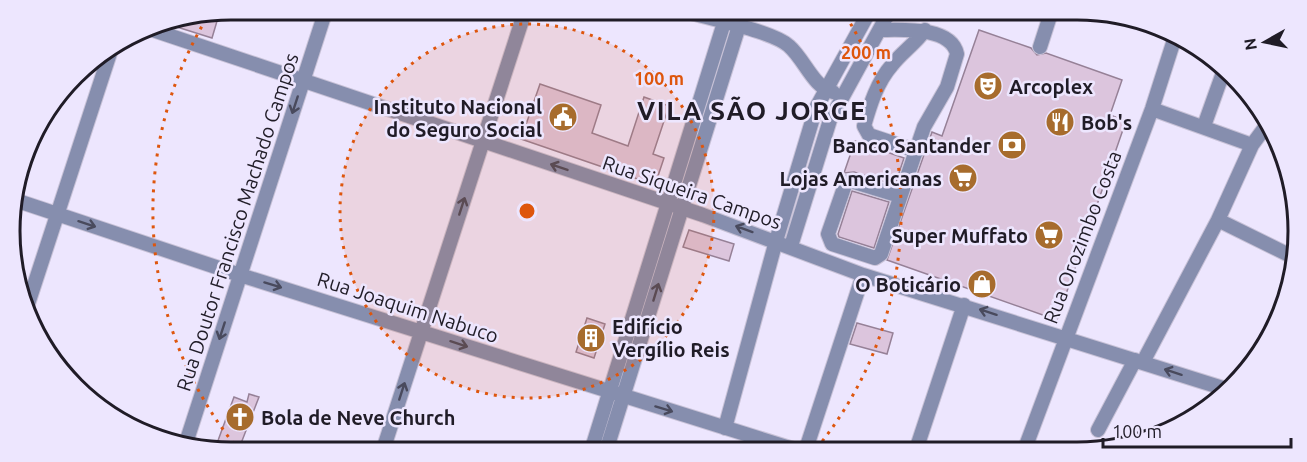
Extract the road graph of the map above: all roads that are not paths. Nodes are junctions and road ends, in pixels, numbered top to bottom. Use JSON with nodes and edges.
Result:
{"nodes":[{"id":1,"x":323,"y":20,"type":"edge"},
{"id":2,"x":522,"y":20,"type":"edge"},
{"id":3,"x":725,"y":20,"type":"edge"},
{"id":4,"x":729,"y":20,"type":"edge"},
{"id":5,"x":740,"y":20,"type":"edge"},
{"id":6,"x":865,"y":20,"type":"edge"},
{"id":7,"x":885,"y":20,"type":"edge"},
{"id":8,"x":1049,"y":20,"type":"edge"},
{"id":9,"x":738,"y":27,"type":"junction"},
{"id":10,"x":880,"y":30,"type":"junction"},
{"id":11,"x":925,"y":30,"type":"junction"},
{"id":12,"x":160,"y":32,"type":"edge"},
{"id":13,"x":1172,"y":42,"type":"edge"},
{"id":14,"x":1040,"y":46,"type":"dead end"},
{"id":15,"x":108,"y":58,"type":"edge"},
{"id":16,"x":1221,"y":77,"type":"edge"},
{"id":17,"x":303,"y":81,"type":"junction"},
{"id":18,"x":826,"y":91,"type":"junction"},
{"id":19,"x":843,"y":95,"type":"junction"},
{"id":20,"x":1152,"y":109,"type":"junction"},
{"id":21,"x":1204,"y":126,"type":"junction"},
{"id":22,"x":1264,"y":133,"type":"edge"},
{"id":23,"x":483,"y":140,"type":"junction"},
{"id":24,"x":1252,"y":145,"type":"junction"},
{"id":25,"x":917,"y":151,"type":"junction"},
{"id":26,"x":900,"y":196,"type":"junction"},
{"id":27,"x":21,"y":202,"type":"edge"},
{"id":28,"x":668,"y":204,"type":"junction"},
{"id":29,"x":682,"y":208,"type":"junction"},
{"id":30,"x":58,"y":214,"type":"junction"},
{"id":31,"x":1218,"y":220,"type":"junction"},
{"id":32,"x":776,"y":241,"type":"junction"},
{"id":33,"x":791,"y":246,"type":"junction"},
{"id":34,"x":1286,"y":254,"type":"edge"},
{"id":35,"x":240,"y":274,"type":"junction"},
{"id":36,"x":863,"y":275,"type":"junction"},
{"id":37,"x":31,"y":298,"type":"edge"},
{"id":38,"x":964,"y":304,"type":"junction"},
{"id":39,"x":422,"y":332,"type":"junction"},
{"id":40,"x":1065,"y":337,"type":"junction"},
{"id":41,"x":1139,"y":361,"type":"junction"},
{"id":42,"x":1219,"y":387,"type":"edge"},
{"id":43,"x":609,"y":393,"type":"junction"},
{"id":44,"x":624,"y":397,"type":"junction"},
{"id":45,"x":725,"y":428,"type":"junction"},
{"id":46,"x":1098,"y":430,"type":"dead end"},
{"id":47,"x":188,"y":438,"type":"edge"},
{"id":48,"x":386,"y":442,"type":"edge"},
{"id":49,"x":594,"y":442,"type":"edge"},
{"id":50,"x":609,"y":442,"type":"edge"},
{"id":51,"x":770,"y":442,"type":"edge"},
{"id":52,"x":808,"y":442,"type":"edge"},
{"id":53,"x":919,"y":442,"type":"edge"},
{"id":54,"x":1027,"y":442,"type":"edge"}],
"edges":[{"from":1,"to":17,"type":"street","name":"Rua Doutor Francisco Machado Campos"},
{"from":2,"to":23,"type":"street"},
{"from":3,"to":28,"type":"street"},
{"from":4,"to":9,"type":"street"},
{"from":5,"to":9,"type":"street"},
{"from":6,"to":18,"type":"street"},
{"from":7,"to":10,"type":"street"},
{"from":8,"to":14,"type":"street"},
{"from":9,"to":18,"type":"street"},
{"from":9,"to":29,"type":"street"},
{"from":10,"to":11,"type":"street"},
{"from":10,"to":19,"type":"street"},
{"from":11,"to":25,"type":"street"},
{"from":11,"to":25,"type":"street"},
{"from":12,"to":17,"type":"street","name":"Rua Siqueira Campos"},
{"from":13,"to":20,"type":"street","name":"Rua Orozimbo Costa"},
{"from":15,"to":30,"type":"street"},
{"from":16,"to":21,"type":"street"},
{"from":17,"to":23,"type":"street","name":"Rua Siqueira Campos"},
{"from":17,"to":35,"type":"street","name":"Rua Doutor Francisco Machado Campos","one_way":true},
{"from":18,"to":19,"type":"street"},
{"from":18,"to":32,"type":"street"},
{"from":19,"to":33,"type":"street"},
{"from":20,"to":21,"type":"street"},
{"from":20,"to":40,"type":"street","name":"Rua Orozimbo Costa"},
{"from":21,"to":24,"type":"street"},
{"from":22,"to":24,"type":"street"},
{"from":28,"to":23,"type":"street","name":"Rua Siqueira Campos","one_way":true},
{"from":39,"to":23,"type":"street","one_way":true},
{"from":24,"to":31,"type":"street"},
{"from":25,"to":26,"type":"street"},
{"from":26,"to":26,"type":"street"},
{"from":27,"to":30,"type":"street","name":"Rua Joaquim Nabuco"},
{"from":28,"to":29,"type":"street","name":"Rua Siqueira Campos"},
{"from":28,"to":43,"type":"street"},
{"from":32,"to":29,"type":"street","name":"Rua Siqueira Campos","one_way":true},
{"from":44,"to":29,"type":"street","one_way":true},
{"from":30,"to":35,"type":"street","name":"Rua Joaquim Nabuco","one_way":true},
{"from":30,"to":37,"type":"street"},
{"from":31,"to":34,"type":"street"},
{"from":31,"to":41,"type":"street"},
{"from":32,"to":33,"type":"street","name":"Rua Siqueira Campos"},
{"from":32,"to":45,"type":"street"},
{"from":33,"to":36,"type":"street","name":"Rua Siqueira Campos"},
{"from":35,"to":39,"type":"street","name":"Rua Joaquim Nabuco","one_way":true},
{"from":35,"to":47,"type":"street","name":"Rua Doutor Francisco Machado Campos","one_way":true},
{"from":36,"to":38,"type":"street","name":"Rua Siqueira Campos"},
{"from":36,"to":52,"type":"street"},
{"from":40,"to":38,"type":"street","name":"Rua Siqueira Campos","one_way":true},
{"from":38,"to":53,"type":"street"},
{"from":39,"to":43,"type":"street","name":"Rua Joaquim Nabuco","one_way":true},
{"from":48,"to":39,"type":"street","one_way":true},
{"from":40,"to":41,"type":"street","name":"Rua Siqueira Campos"},
{"from":40,"to":54,"type":"street","name":"Rua Orozimbo Costa"},
{"from":42,"to":41,"type":"street","name":"Rua Siqueira Campos","one_way":true},
{"from":41,"to":46,"type":"street"},
{"from":43,"to":44,"type":"street","name":"Rua Joaquim Nabuco"},
{"from":43,"to":49,"type":"street"},
{"from":44,"to":45,"type":"street","name":"Rua Joaquim Nabuco","one_way":true},
{"from":44,"to":50,"type":"street"},
{"from":45,"to":51,"type":"street","name":"Rua Joaquim Nabuco"}]}
